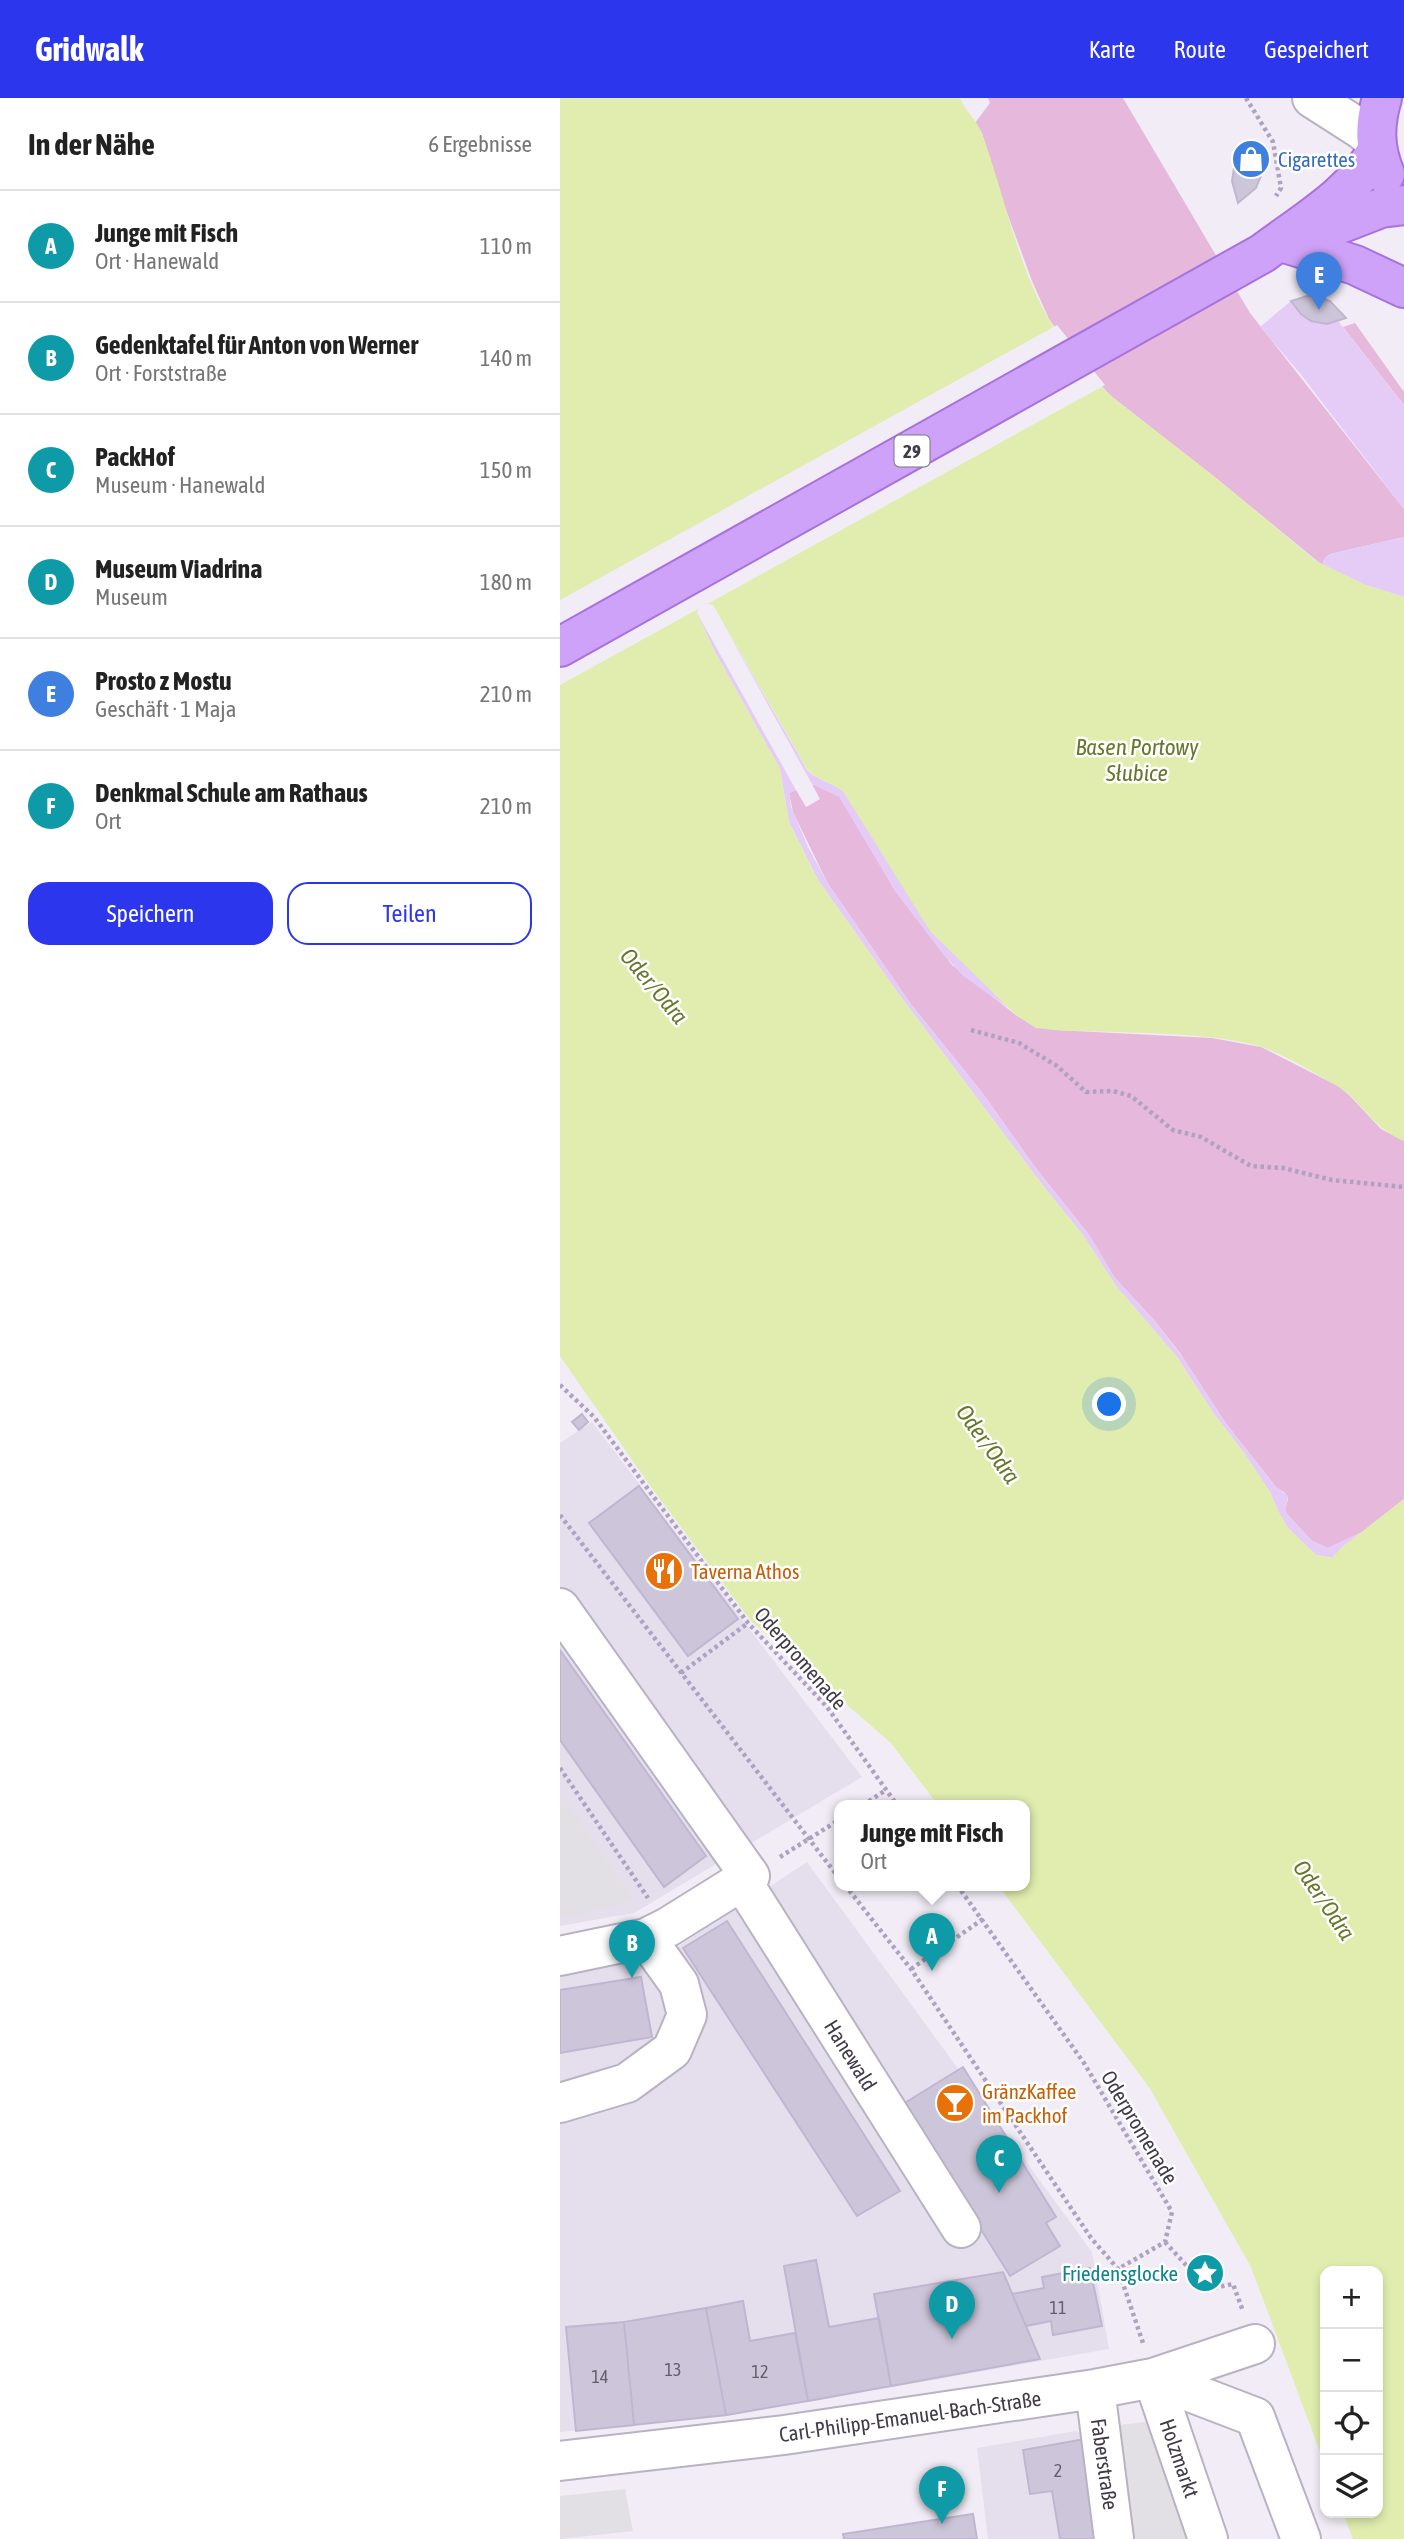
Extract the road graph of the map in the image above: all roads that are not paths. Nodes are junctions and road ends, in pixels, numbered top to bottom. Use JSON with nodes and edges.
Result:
{"nodes":[{"id":1,"x":1311,"y":98,"type":"edge"},
{"id":2,"x":1382,"y":98,"type":"edge"},
{"id":3,"x":1377,"y":146,"type":"junction"},
{"id":4,"x":1404,"y":203,"type":"edge"},
{"id":5,"x":1275,"y":249,"type":"junction"},
{"id":6,"x":1404,"y":288,"type":"edge"},
{"id":7,"x":560,"y":647,"type":"edge"},
{"id":8,"x":560,"y":1608,"type":"edge"},
{"id":9,"x":746,"y":1878,"type":"junction"},
{"id":10,"x":657,"y":1933,"type":"junction"},
{"id":11,"x":560,"y":1956,"type":"edge"},
{"id":12,"x":560,"y":2103,"type":"edge"},
{"id":13,"x":961,"y":2228,"type":"dead end"},
{"id":14,"x":1255,"y":2344,"type":"dead end"},
{"id":15,"x":1153,"y":2378,"type":"junction"},
{"id":16,"x":1095,"y":2389,"type":"junction"},
{"id":17,"x":560,"y":2461,"type":"edge"},
{"id":18,"x":1114,"y":2539,"type":"edge"},
{"id":19,"x":1208,"y":2539,"type":"edge"},
{"id":20,"x":1301,"y":2539,"type":"edge"}],
"edges":[{"from":1,"to":3,"type":"street"},
{"from":2,"to":3,"type":"main road","number":"29"},
{"from":3,"to":4,"type":"main road","number":"29"},
{"from":3,"to":5,"type":"main road","number":"29"},
{"from":4,"to":5,"type":"main road","number":"29"},
{"from":5,"to":6,"type":"main road"},
{"from":5,"to":7,"type":"main road","number":"29"},
{"from":8,"to":9,"type":"street","name":"Hanewald"},
{"from":9,"to":10,"type":"street"},
{"from":9,"to":13,"type":"street","name":"Hanewald"},
{"from":10,"to":11,"type":"street"},
{"from":10,"to":12,"type":"street"},
{"from":14,"to":15,"type":"street","name":"Carl-Philipp-Emanuel-Bach-Straße"},
{"from":15,"to":16,"type":"street","name":"Carl-Philipp-Emanuel-Bach-Straße"},
{"from":15,"to":19,"type":"street","name":"Holzmarkt"},
{"from":15,"to":20,"type":"street"},
{"from":16,"to":17,"type":"street","name":"Carl-Philipp-Emanuel-Bach-Straße"},
{"from":16,"to":18,"type":"street","name":"Faberstraße"}]}
